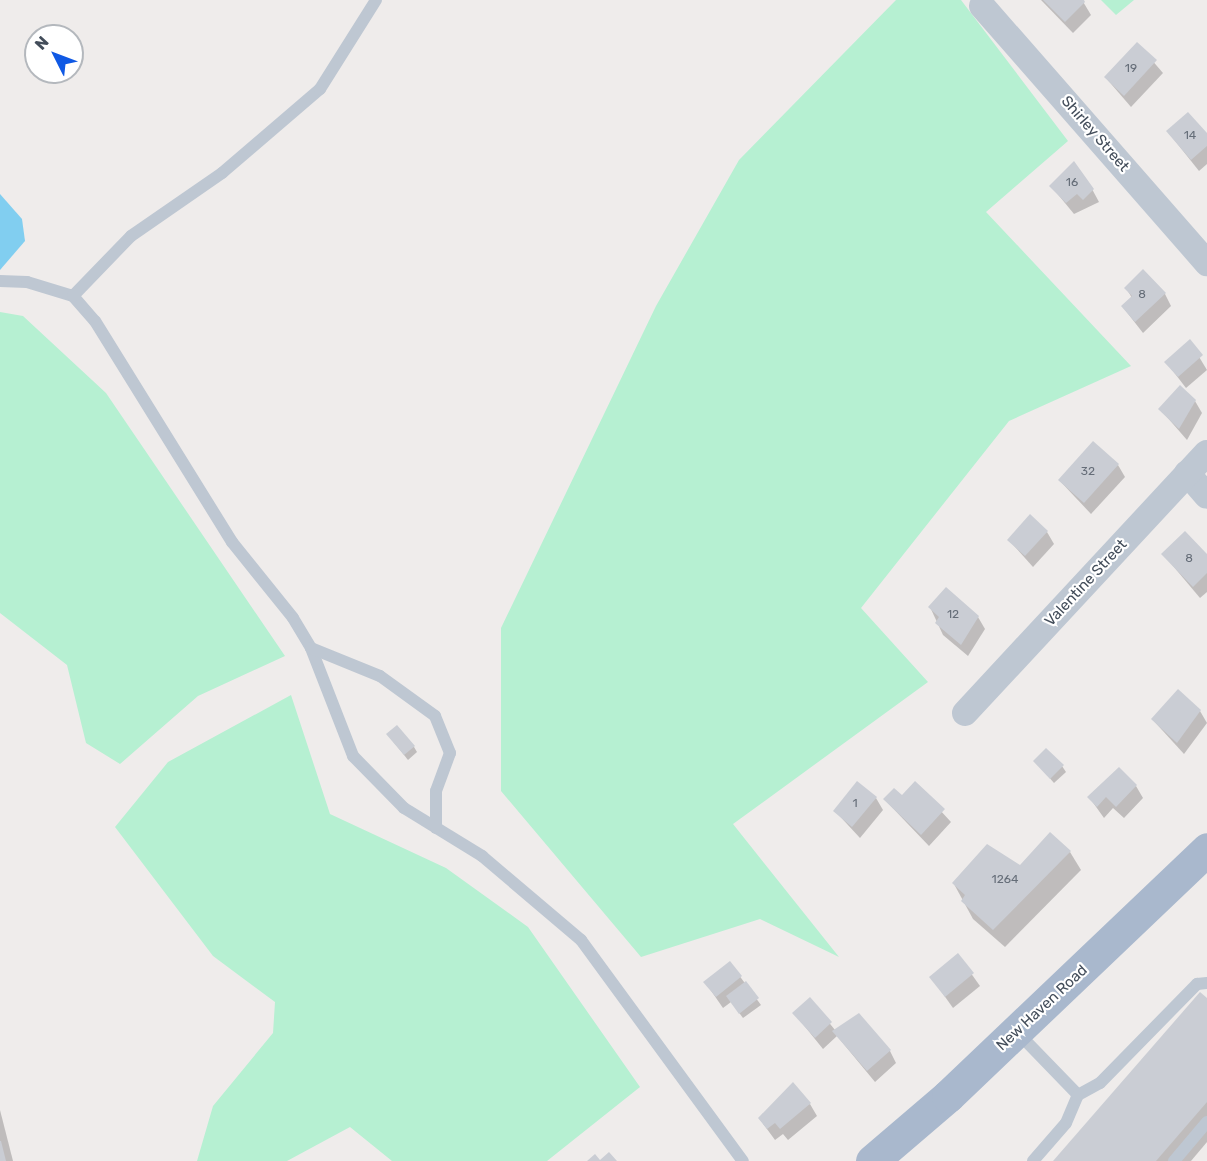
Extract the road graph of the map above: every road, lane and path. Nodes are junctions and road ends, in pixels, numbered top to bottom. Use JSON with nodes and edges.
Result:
{"nodes":[{"id":1,"x":376,"y":0,"type":"edge"},
{"id":2,"x":982,"y":6,"type":"dead end"},
{"id":3,"x":1207,"y":263,"type":"edge"},
{"id":4,"x":0,"y":281,"type":"edge"},
{"id":5,"x":73,"y":296,"type":"junction"},
{"id":6,"x":1207,"y":453,"type":"edge"},
{"id":7,"x":1187,"y":473,"type":"junction"},
{"id":8,"x":1207,"y":496,"type":"edge"},
{"id":9,"x":311,"y":648,"type":"junction"},
{"id":10,"x":965,"y":713,"type":"dead end"},
{"id":11,"x":436,"y":828,"type":"junction"},
{"id":12,"x":1207,"y":849,"type":"edge"},
{"id":13,"x":1207,"y":983,"type":"edge"},
{"id":14,"x":1017,"y":1032,"type":"junction"},
{"id":15,"x":1078,"y":1095,"type":"junction"},
{"id":16,"x":1207,"y":1122,"type":"edge"},
{"id":17,"x":743,"y":1161,"type":"edge"},
{"id":18,"x":872,"y":1161,"type":"edge"},
{"id":19,"x":1033,"y":1161,"type":"edge"},
{"id":20,"x":1174,"y":1161,"type":"edge"}],
"edges":[{"from":1,"to":5,"type":"lane"},
{"from":2,"to":3,"type":"street","name":"Shirley Street"},
{"from":4,"to":5,"type":"lane"},
{"from":5,"to":9,"type":"lane"},
{"from":6,"to":7,"type":"street","name":"Valentine Street"},
{"from":7,"to":8,"type":"street"},
{"from":7,"to":10,"type":"street","name":"Valentine Street"},
{"from":9,"to":11,"type":"lane"},
{"from":9,"to":11,"type":"lane"},
{"from":11,"to":17,"type":"lane"},
{"from":12,"to":14,"type":"main road","name":"New Haven Road"},
{"from":13,"to":15,"type":"lane"},
{"from":14,"to":15,"type":"lane"},
{"from":14,"to":18,"type":"main road","name":"New Haven Road"},
{"from":15,"to":19,"type":"lane"},
{"from":16,"to":20,"type":"lane"}]}
